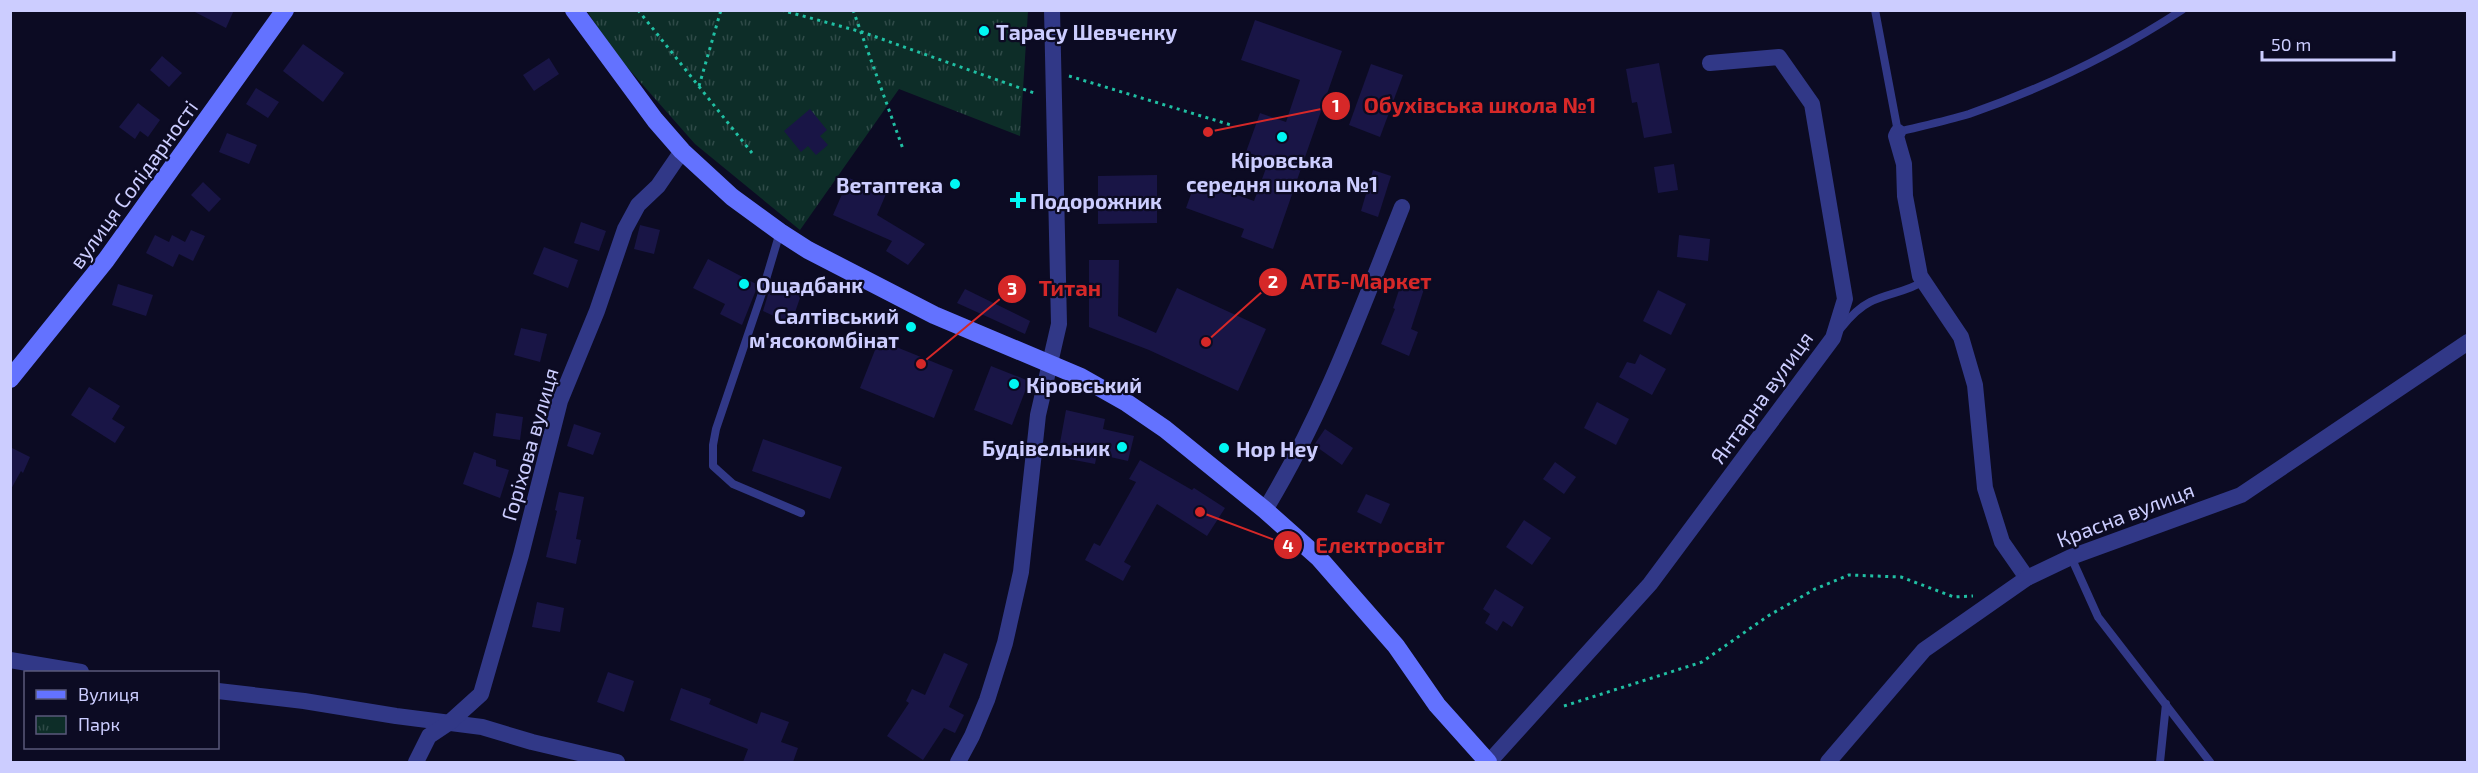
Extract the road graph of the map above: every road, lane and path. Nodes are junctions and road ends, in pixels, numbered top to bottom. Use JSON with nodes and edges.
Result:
{"nodes":[{"id":1,"x":285,"y":10,"type":"edge"},
{"id":2,"x":574,"y":10,"type":"edge"},
{"id":3,"x":638,"y":10,"type":"edge"},
{"id":4,"x":721,"y":10,"type":"edge"},
{"id":5,"x":781,"y":10,"type":"edge"},
{"id":6,"x":853,"y":10,"type":"edge"},
{"id":7,"x":1052,"y":10,"type":"edge"},
{"id":8,"x":1875,"y":10,"type":"edge"},
{"id":9,"x":2182,"y":10,"type":"edge"},
{"id":10,"x":862,"y":32,"type":"junction"},
{"id":11,"x":1710,"y":63,"type":"dead end"},
{"id":12,"x":1053,"y":71,"type":"junction"},
{"id":13,"x":699,"y":86,"type":"junction"},
{"id":14,"x":1053,"y":99,"type":"junction"},
{"id":15,"x":1231,"y":125,"type":"dead end"},
{"id":16,"x":1899,"y":132,"type":"junction"},
{"id":17,"x":903,"y":149,"type":"dead end"},
{"id":18,"x":682,"y":151,"type":"junction"},
{"id":19,"x":752,"y":153,"type":"dead end"},
{"id":20,"x":1402,"y":207,"type":"dead end"},
{"id":21,"x":780,"y":232,"type":"junction"},
{"id":22,"x":1924,"y":281,"type":"junction"},
{"id":23,"x":1833,"y":338,"type":"junction"},
{"id":24,"x":2468,"y":342,"type":"edge"},
{"id":25,"x":1048,"y":364,"type":"junction"},
{"id":26,"x":10,"y":379,"type":"edge"},
{"id":27,"x":1265,"y":510,"type":"junction"},
{"id":28,"x":801,"y":513,"type":"dead end"},
{"id":29,"x":2070,"y":558,"type":"junction"},
{"id":30,"x":2026,"y":578,"type":"junction"},
{"id":31,"x":1974,"y":596,"type":"dead end"},
{"id":32,"x":10,"y":660,"type":"edge"},
{"id":33,"x":75,"y":671,"type":"edge"},
{"id":34,"x":219,"y":691,"type":"edge"},
{"id":35,"x":2166,"y":704,"type":"junction"},
{"id":36,"x":1531,"y":716,"type":"junction"},
{"id":37,"x":450,"y":722,"type":"junction"},
{"id":38,"x":416,"y":762,"type":"edge"},
{"id":39,"x":617,"y":762,"type":"edge"},
{"id":40,"x":958,"y":762,"type":"edge"},
{"id":41,"x":1488,"y":762,"type":"edge"},
{"id":42,"x":1828,"y":762,"type":"edge"},
{"id":43,"x":2160,"y":762,"type":"edge"},
{"id":44,"x":2210,"y":762,"type":"edge"}],
"edges":[{"from":1,"to":26,"type":"street","name":"вулиця Солідарності"},
{"from":2,"to":18,"type":"street"},
{"from":3,"to":13,"type":"path"},
{"from":4,"to":13,"type":"path"},
{"from":5,"to":10,"type":"path"},
{"from":6,"to":10,"type":"path"},
{"from":7,"to":12,"type":"street"},
{"from":8,"to":16,"type":"lane"},
{"from":9,"to":16,"type":"lane"},
{"from":10,"to":14,"type":"path"},
{"from":10,"to":17,"type":"path"},
{"from":11,"to":23,"type":"street","name":"Янтарна вулиця"},
{"from":12,"to":14,"type":"street"},
{"from":12,"to":15,"type":"path"},
{"from":13,"to":19,"type":"path"},
{"from":14,"to":25,"type":"street"},
{"from":16,"to":22,"type":"street"},
{"from":18,"to":21,"type":"street"},
{"from":18,"to":37,"type":"street","name":"Горіхова вулиця"},
{"from":20,"to":27,"type":"street"},
{"from":21,"to":25,"type":"street"},
{"from":21,"to":28,"type":"lane"},
{"from":22,"to":23,"type":"lane"},
{"from":22,"to":30,"type":"street"},
{"from":23,"to":36,"type":"street","name":"Янтарна вулиця"},
{"from":24,"to":29,"type":"street","name":"Красна вулиця"},
{"from":25,"to":27,"type":"street"},
{"from":25,"to":40,"type":"street"},
{"from":27,"to":41,"type":"street"},
{"from":29,"to":30,"type":"street","name":"Красна вулиця"},
{"from":29,"to":35,"type":"lane"},
{"from":30,"to":42,"type":"street","name":"Красна вулиця"},
{"from":31,"to":36,"type":"path"},
{"from":32,"to":33,"type":"street"},
{"from":34,"to":37,"type":"street"},
{"from":35,"to":43,"type":"lane"},
{"from":35,"to":44,"type":"lane"},
{"from":36,"to":41,"type":"street","name":"Янтарна вулиця"},
{"from":37,"to":38,"type":"street","name":"Горіхова вулиця"},
{"from":37,"to":39,"type":"street"}]}
